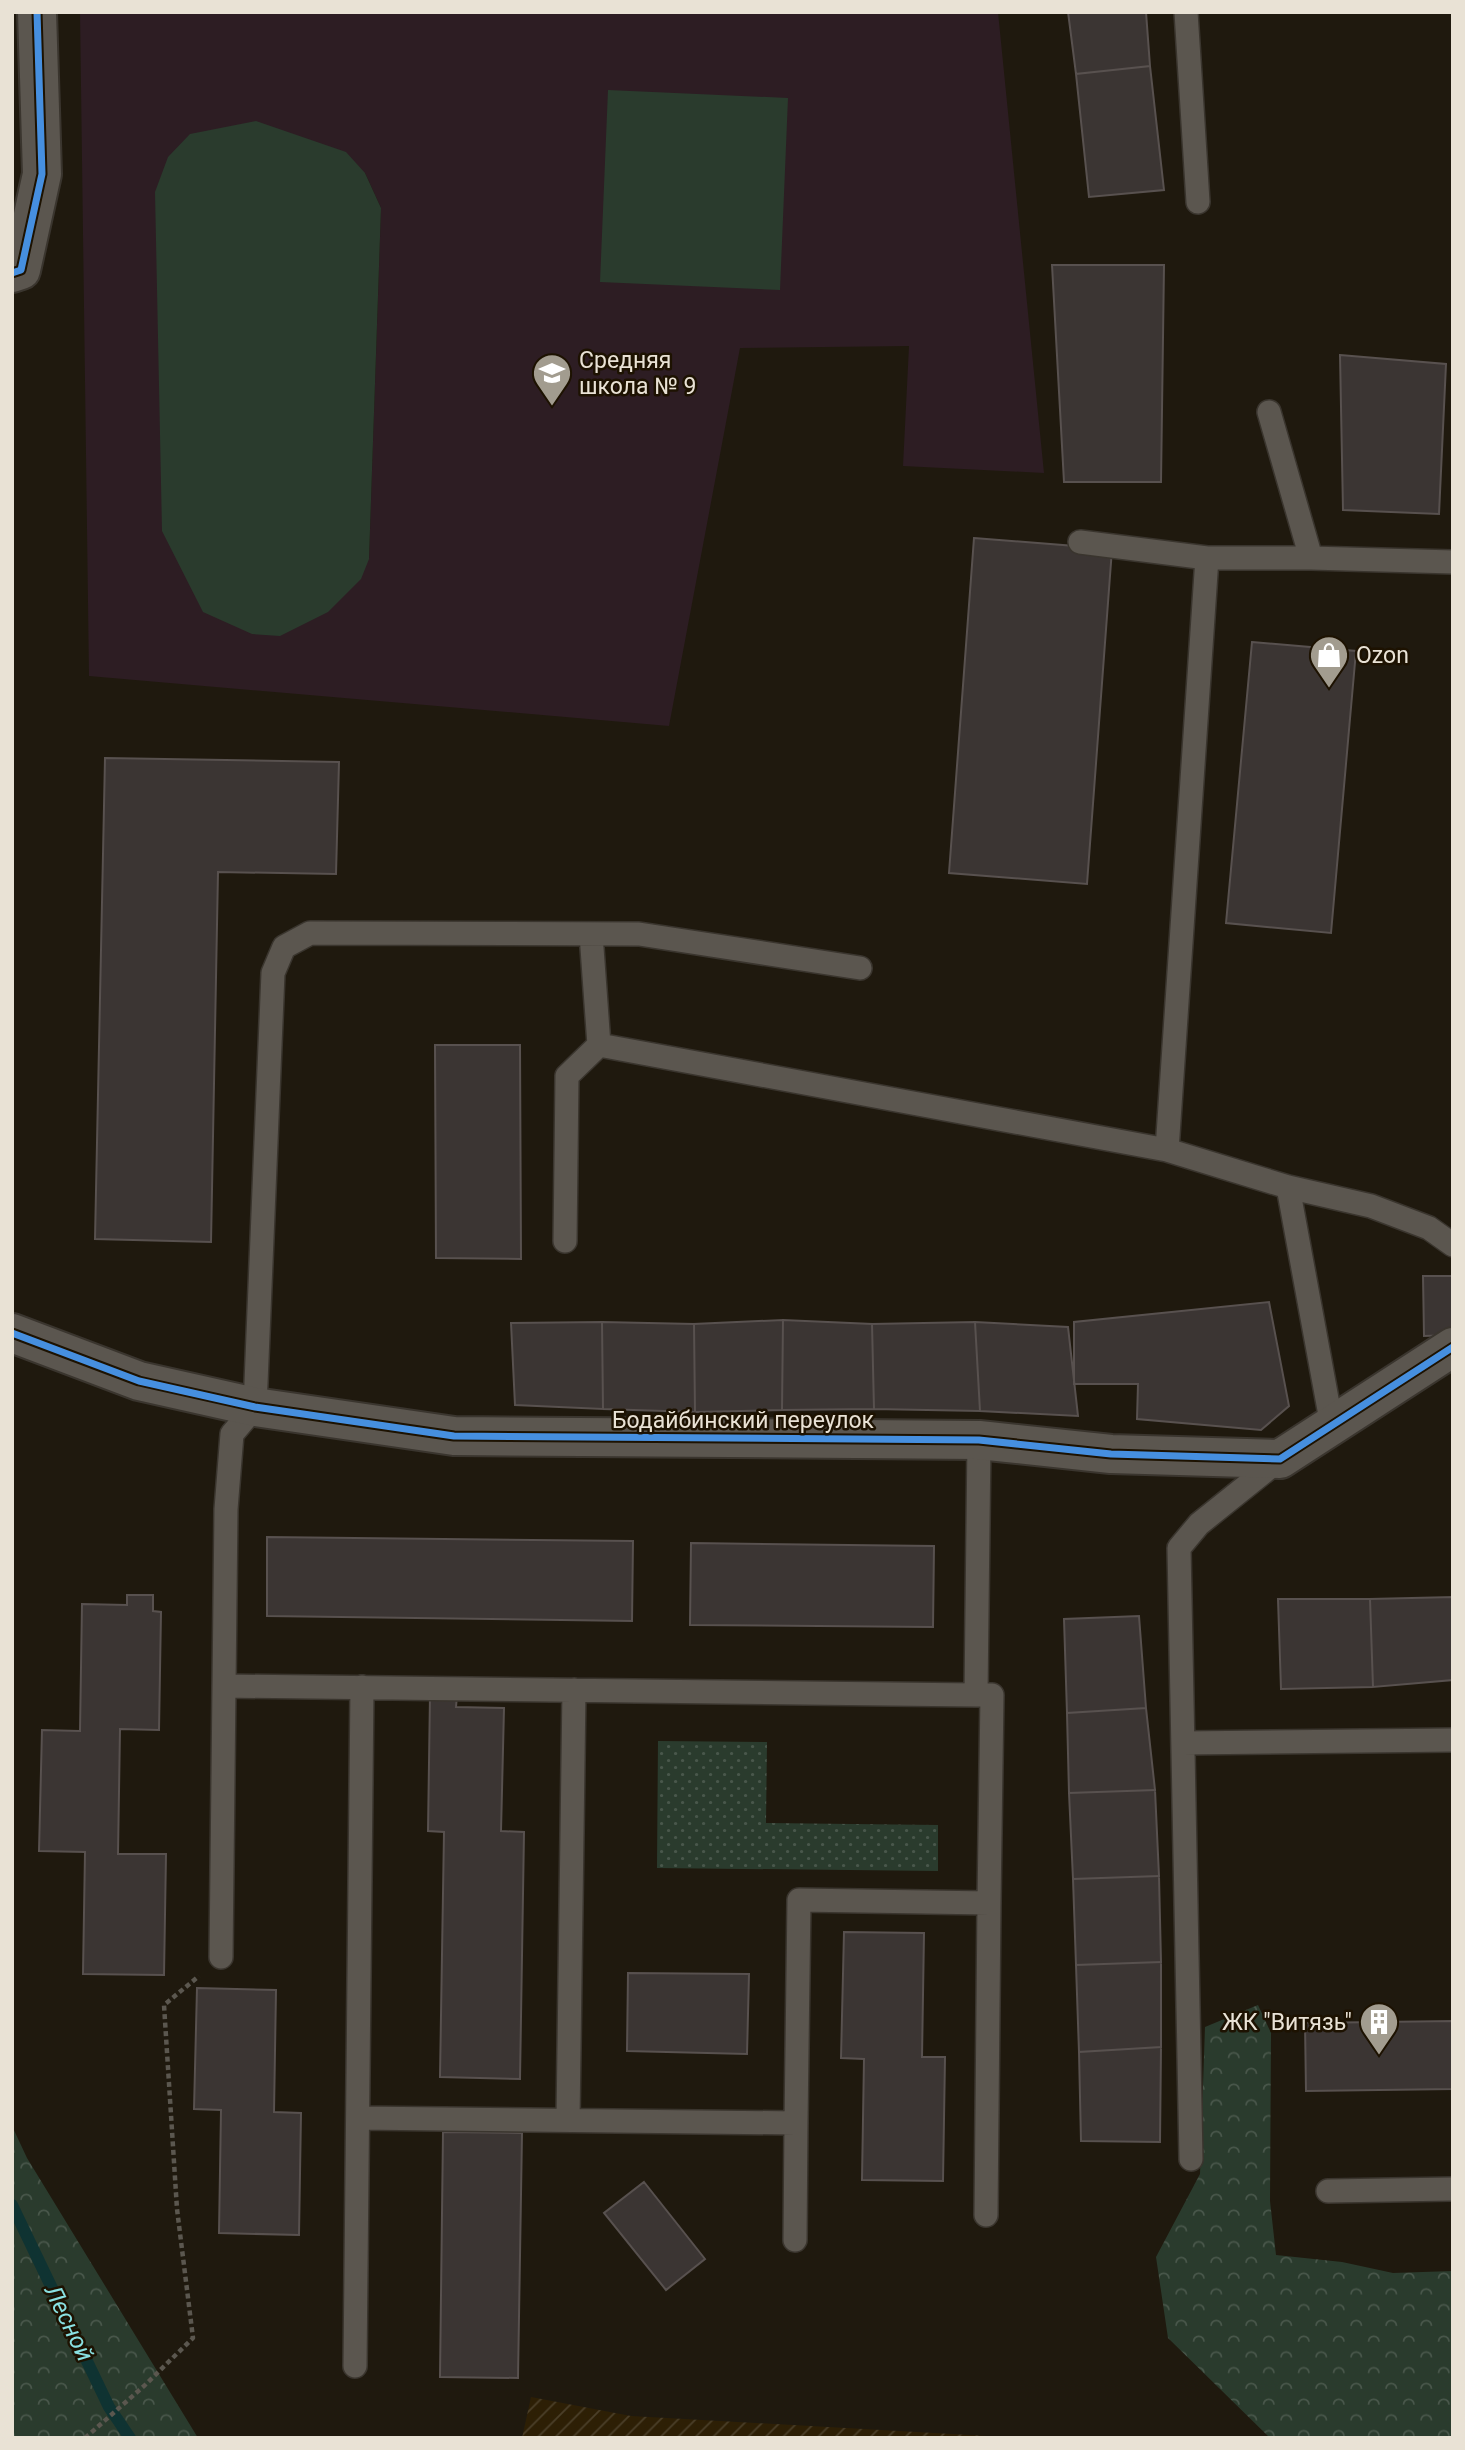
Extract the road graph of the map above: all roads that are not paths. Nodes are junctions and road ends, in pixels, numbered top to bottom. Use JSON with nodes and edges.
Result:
{"nodes":[{"id":1,"x":37,"y":12,"type":"edge"},
{"id":2,"x":1186,"y":12,"type":"edge"},
{"id":3,"x":1198,"y":202,"type":"dead end"},
{"id":4,"x":12,"y":273,"type":"edge"},
{"id":5,"x":1269,"y":412,"type":"dead end"},
{"id":6,"x":1080,"y":542,"type":"dead end"},
{"id":7,"x":1207,"y":558,"type":"junction"},
{"id":8,"x":1311,"y":558,"type":"junction"},
{"id":9,"x":1453,"y":562,"type":"edge"},
{"id":10,"x":591,"y":934,"type":"junction"},
{"id":11,"x":860,"y":968,"type":"dead end"},
{"id":12,"x":599,"y":1045,"type":"junction"},
{"id":13,"x":1167,"y":1150,"type":"junction"},
{"id":14,"x":1288,"y":1187,"type":"junction"},
{"id":15,"x":565,"y":1241,"type":"dead end"},
{"id":16,"x":1453,"y":1245,"type":"edge"},
{"id":17,"x":12,"y":1333,"type":"edge"},
{"id":18,"x":1453,"y":1347,"type":"edge"},
{"id":19,"x":255,"y":1406,"type":"junction"},
{"id":20,"x":1332,"y":1426,"type":"junction"},
{"id":21,"x":979,"y":1440,"type":"junction"},
{"id":22,"x":1280,"y":1459,"type":"junction"},
{"id":23,"x":224,"y":1686,"type":"junction"},
{"id":24,"x":362,"y":1687,"type":"junction"},
{"id":25,"x":574,"y":1690,"type":"junction"},
{"id":26,"x":976,"y":1695,"type":"junction"},
{"id":27,"x":1453,"y":1740,"type":"edge"},
{"id":28,"x":1183,"y":1743,"type":"junction"},
{"id":29,"x":989,"y":1903,"type":"junction"},
{"id":30,"x":221,"y":1957,"type":"road end"},
{"id":31,"x":358,"y":2118,"type":"junction"},
{"id":32,"x":568,"y":2120,"type":"junction"},
{"id":33,"x":796,"y":2123,"type":"junction"},
{"id":34,"x":1191,"y":2159,"type":"dead end"},
{"id":35,"x":1453,"y":2189,"type":"edge"},
{"id":36,"x":1328,"y":2191,"type":"dead end"},
{"id":37,"x":986,"y":2215,"type":"dead end"},
{"id":38,"x":795,"y":2240,"type":"dead end"},
{"id":39,"x":355,"y":2366,"type":"dead end"}],
"edges":[{"from":1,"to":4,"type":"street"},
{"from":2,"to":3,"type":"lane"},
{"from":5,"to":8,"type":"lane"},
{"from":6,"to":7,"type":"lane"},
{"from":7,"to":8,"type":"lane"},
{"from":7,"to":13,"type":"lane"},
{"from":8,"to":9,"type":"lane"},
{"from":10,"to":11,"type":"lane"},
{"from":10,"to":12,"type":"lane"},
{"from":10,"to":19,"type":"lane"},
{"from":12,"to":13,"type":"lane"},
{"from":12,"to":15,"type":"lane"},
{"from":13,"to":14,"type":"lane"},
{"from":14,"to":16,"type":"lane"},
{"from":14,"to":20,"type":"lane"},
{"from":17,"to":19,"type":"street","name":"Бодайбинский переулок"},
{"from":18,"to":20,"type":"street"},
{"from":19,"to":21,"type":"street","name":"Бодайбинский переулок"},
{"from":19,"to":23,"type":"lane"},
{"from":20,"to":22,"type":"street"},
{"from":21,"to":22,"type":"street","name":"Бодайбинский переулок"},
{"from":21,"to":26,"type":"lane"},
{"from":22,"to":28,"type":"lane"},
{"from":23,"to":24,"type":"lane"},
{"from":23,"to":30,"type":"lane"},
{"from":24,"to":25,"type":"lane"},
{"from":24,"to":31,"type":"lane"},
{"from":25,"to":26,"type":"lane"},
{"from":25,"to":32,"type":"lane"},
{"from":26,"to":29,"type":"lane"},
{"from":27,"to":28,"type":"lane"},
{"from":28,"to":34,"type":"lane"},
{"from":29,"to":33,"type":"lane"},
{"from":29,"to":37,"type":"lane"},
{"from":31,"to":32,"type":"lane"},
{"from":31,"to":39,"type":"lane"},
{"from":32,"to":33,"type":"lane"},
{"from":33,"to":38,"type":"lane"},
{"from":35,"to":36,"type":"lane"}]}
